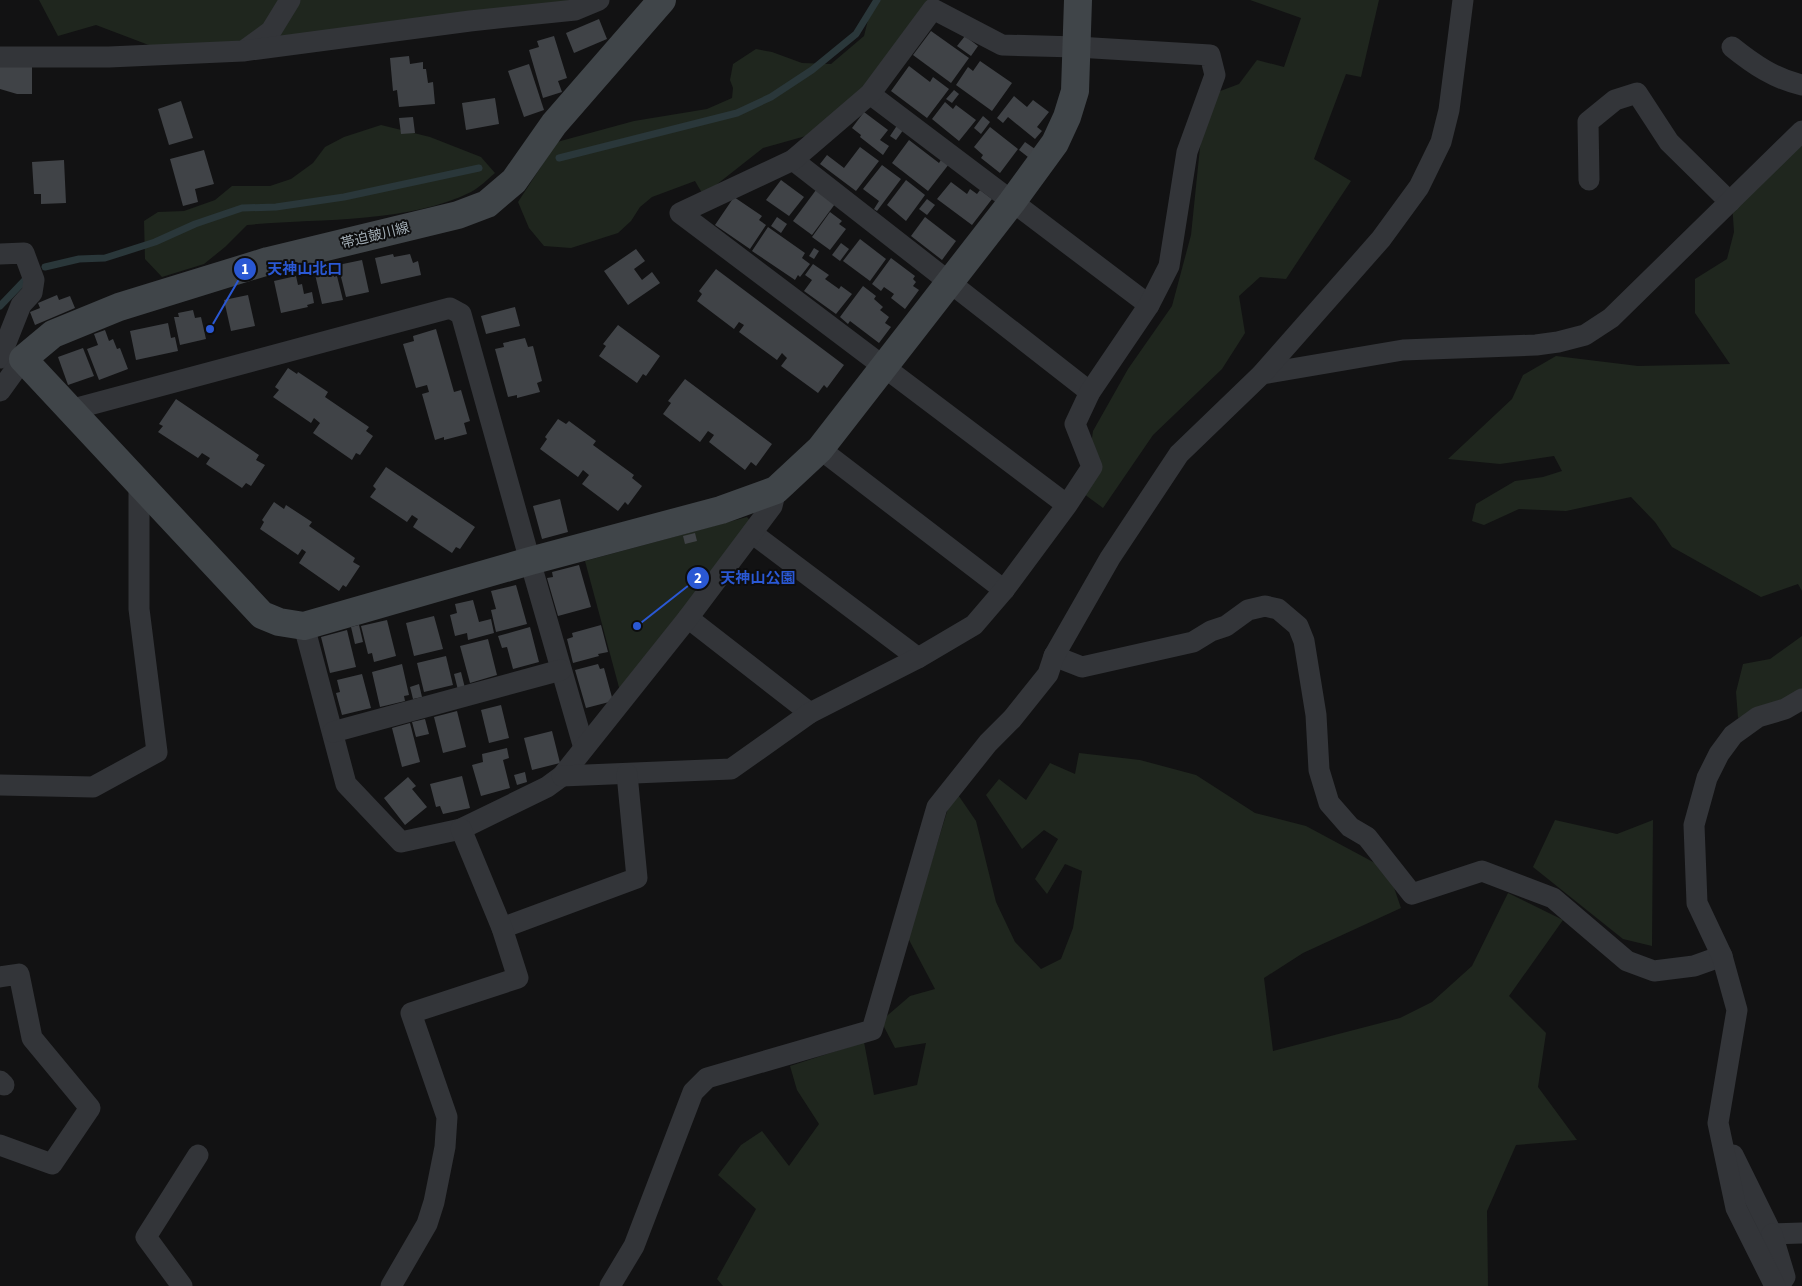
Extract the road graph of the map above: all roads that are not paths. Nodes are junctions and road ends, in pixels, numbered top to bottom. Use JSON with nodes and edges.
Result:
{"nodes":[{"id":1,"x":290,"y":0,"type":"edge"},
{"id":2,"x":599,"y":0,"type":"edge"},
{"id":3,"x":662,"y":0,"type":"edge"},
{"id":4,"x":1078,"y":0,"type":"edge"},
{"id":5,"x":1463,"y":0,"type":"edge"},
{"id":6,"x":1077,"y":47,"type":"junction"},
{"id":7,"x":1732,"y":47,"type":"dead end"},
{"id":8,"x":243,"y":51,"type":"junction"},
{"id":9,"x":0,"y":57,"type":"edge"},
{"id":10,"x":1802,"y":85,"type":"edge"},
{"id":11,"x":870,"y":94,"type":"junction"},
{"id":12,"x":1802,"y":132,"type":"edge"},
{"id":13,"x":793,"y":160,"type":"junction"},
{"id":14,"x":1589,"y":180,"type":"dead end"},
{"id":15,"x":1012,"y":202,"type":"junction"},
{"id":16,"x":1730,"y":202,"type":"junction"},
{"id":17,"x":0,"y":254,"type":"edge"},
{"id":18,"x":949,"y":283,"type":"junction"},
{"id":19,"x":1149,"y":305,"type":"junction"},
{"id":20,"x":12,"y":358,"type":"edge"},
{"id":21,"x":883,"y":368,"type":"junction"},
{"id":22,"x":1262,"y":374,"type":"junction"},
{"id":23,"x":2,"y":383,"type":"edge"},
{"id":24,"x":1090,"y":392,"type":"junction"},
{"id":25,"x":70,"y":410,"type":"junction"},
{"id":26,"x":820,"y":449,"type":"junction"},
{"id":27,"x":139,"y":483,"type":"junction"},
{"id":28,"x":776,"y":490,"type":"junction"},
{"id":29,"x":1066,"y":505,"type":"junction"},
{"id":30,"x":752,"y":532,"type":"junction"},
{"id":31,"x":530,"y":561,"type":"junction"},
{"id":32,"x":1004,"y":590,"type":"junction"},
{"id":33,"x":688,"y":618,"type":"junction"},
{"id":34,"x":304,"y":626,"type":"junction"},
{"id":35,"x":1054,"y":656,"type":"junction"},
{"id":36,"x":918,"y":658,"type":"junction"},
{"id":37,"x":561,"y":670,"type":"junction"},
{"id":38,"x":1802,"y":699,"type":"edge"},
{"id":39,"x":810,"y":714,"type":"junction"},
{"id":40,"x":333,"y":732,"type":"junction"},
{"id":41,"x":584,"y":748,"type":"junction"},
{"id":42,"x":627,"y":774,"type":"junction"},
{"id":43,"x":562,"y":776,"type":"junction"},
{"id":44,"x":0,"y":785,"type":"edge"},
{"id":45,"x":461,"y":830,"type":"junction"},
{"id":46,"x":502,"y":928,"type":"junction"},
{"id":47,"x":1722,"y":956,"type":"junction"},
{"id":48,"x":0,"y":977,"type":"edge"},
{"id":49,"x":1718,"y":1123,"type":"junction"},
{"id":50,"x":0,"y":1145,"type":"edge"},
{"id":51,"x":198,"y":1155,"type":"dead end"},
{"id":52,"x":1802,"y":1233,"type":"edge"},
{"id":53,"x":1772,"y":1234,"type":"junction"},
{"id":54,"x":182,"y":1286,"type":"edge"},
{"id":55,"x":391,"y":1286,"type":"edge"},
{"id":56,"x":610,"y":1286,"type":"edge"},
{"id":57,"x":1775,"y":1286,"type":"edge"},
{"id":58,"x":1779,"y":1286,"type":"edge"}],
"edges":[{"from":1,"to":8,"type":"street"},
{"from":2,"to":8,"type":"street"},
{"from":3,"to":20,"type":"street","name":"帯迫皷川線"},
{"from":4,"to":6,"type":"street"},
{"from":5,"to":22,"type":"street"},
{"from":6,"to":11,"type":"street"},
{"from":6,"to":15,"type":"street"},
{"from":6,"to":19,"type":"street"},
{"from":7,"to":10,"type":"street"},
{"from":8,"to":9,"type":"street"},
{"from":11,"to":13,"type":"street"},
{"from":11,"to":15,"type":"street"},
{"from":12,"to":16,"type":"street"},
{"from":13,"to":18,"type":"street"},
{"from":13,"to":21,"type":"street"},
{"from":14,"to":16,"type":"street"},
{"from":15,"to":18,"type":"street"},
{"from":15,"to":19,"type":"street"},
{"from":16,"to":22,"type":"street"},
{"from":17,"to":20,"type":"street"},
{"from":18,"to":21,"type":"street"},
{"from":18,"to":24,"type":"street"},
{"from":19,"to":24,"type":"street"},
{"from":20,"to":23,"type":"street","name":"帯迫皷川線"},
{"from":20,"to":25,"type":"street"},
{"from":21,"to":26,"type":"street"},
{"from":21,"to":29,"type":"street"},
{"from":22,"to":35,"type":"street"},
{"from":24,"to":29,"type":"street"},
{"from":25,"to":27,"type":"street"},
{"from":25,"to":31,"type":"street"},
{"from":26,"to":28,"type":"street"},
{"from":26,"to":32,"type":"street"},
{"from":27,"to":34,"type":"street"},
{"from":27,"to":44,"type":"street"},
{"from":28,"to":30,"type":"street"},
{"from":28,"to":31,"type":"street"},
{"from":29,"to":32,"type":"street"},
{"from":30,"to":33,"type":"street"},
{"from":30,"to":36,"type":"street"},
{"from":31,"to":34,"type":"street"},
{"from":31,"to":37,"type":"street"},
{"from":32,"to":36,"type":"street"},
{"from":33,"to":39,"type":"street"},
{"from":33,"to":41,"type":"street"},
{"from":34,"to":40,"type":"street"},
{"from":35,"to":47,"type":"street"},
{"from":35,"to":56,"type":"street"},
{"from":36,"to":39,"type":"street"},
{"from":37,"to":40,"type":"street"},
{"from":37,"to":41,"type":"street"},
{"from":38,"to":47,"type":"street"},
{"from":39,"to":42,"type":"street"},
{"from":40,"to":45,"type":"street"},
{"from":41,"to":43,"type":"street"},
{"from":42,"to":43,"type":"street"},
{"from":42,"to":46,"type":"street"},
{"from":43,"to":45,"type":"street"},
{"from":45,"to":46,"type":"street"},
{"from":46,"to":55,"type":"street"},
{"from":47,"to":49,"type":"street"},
{"from":48,"to":50,"type":"street"},
{"from":49,"to":53,"type":"street"},
{"from":49,"to":57,"type":"street"},
{"from":51,"to":54,"type":"street"},
{"from":52,"to":53,"type":"street"},
{"from":53,"to":58,"type":"street"}]}
